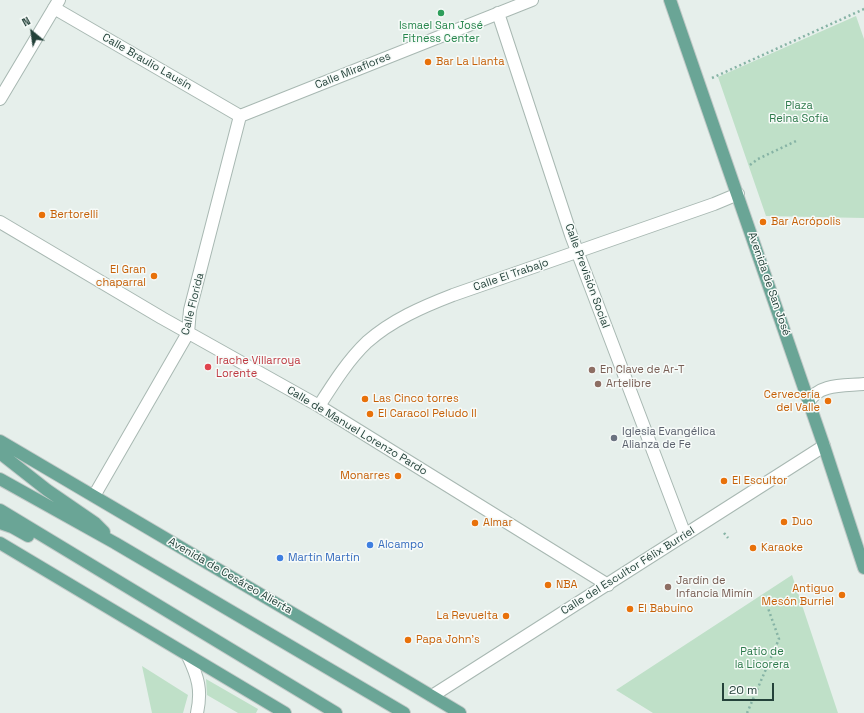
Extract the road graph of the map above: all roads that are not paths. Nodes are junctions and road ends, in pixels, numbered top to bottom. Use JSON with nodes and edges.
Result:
{"nodes":[{"id":1,"x":532,"y":0,"type":"edge"},
{"id":2,"x":670,"y":0,"type":"edge"},
{"id":3,"x":57,"y":4,"type":"edge"},
{"id":4,"x":498,"y":13,"type":"junction"},
{"id":5,"x":0,"y":99,"type":"edge"},
{"id":6,"x":240,"y":116,"type":"junction"},
{"id":7,"x":738,"y":194,"type":"junction"},
{"id":8,"x":0,"y":222,"type":"edge"},
{"id":9,"x":578,"y":251,"type":"junction"},
{"id":10,"x":188,"y":332,"type":"junction"},
{"id":11,"x":864,"y":384,"type":"edge"},
{"id":12,"x":809,"y":402,"type":"junction"},
{"id":13,"x":319,"y":406,"type":"junction"},
{"id":14,"x":0,"y":441,"type":"edge"},
{"id":15,"x":824,"y":446,"type":"junction"},
{"id":16,"x":0,"y":453,"type":"edge"},
{"id":17,"x":0,"y":479,"type":"edge"},
{"id":18,"x":94,"y":496,"type":"junction"},
{"id":19,"x":0,"y":510,"type":"edge"},
{"id":20,"x":0,"y":523,"type":"edge"},
{"id":21,"x":685,"y":536,"type":"junction"},
{"id":22,"x":115,"y":542,"type":"junction"},
{"id":23,"x":0,"y":543,"type":"edge"},
{"id":24,"x":80,"y":559,"type":"junction"},
{"id":25,"x":864,"y":568,"type":"edge"},
{"id":26,"x":608,"y":585,"type":"junction"},
{"id":27,"x":188,"y":656,"type":"junction"},
{"id":28,"x":432,"y":696,"type":"junction"},
{"id":29,"x":197,"y":713,"type":"edge"},
{"id":30,"x":285,"y":713,"type":"edge"},
{"id":31,"x":336,"y":713,"type":"edge"},
{"id":32,"x":404,"y":713,"type":"edge"},
{"id":33,"x":460,"y":713,"type":"edge"}],
"edges":[{"from":1,"to":4,"type":"street","name":"Calle Miraflores"},
{"from":2,"to":7,"type":"main road","name":"Avenida de San José"},
{"from":3,"to":5,"type":"street"},
{"from":3,"to":6,"type":"street","name":"Calle Braulio Lausín"},
{"from":4,"to":6,"type":"street","name":"Calle Miraflores"},
{"from":4,"to":9,"type":"street","name":"Calle Previsión Social"},
{"from":6,"to":10,"type":"street","name":"Calle Florida"},
{"from":7,"to":9,"type":"street","name":"Calle El Trabajo"},
{"from":7,"to":12,"type":"main road","name":"Avenida de San José"},
{"from":8,"to":10,"type":"street","name":"Calle de Manuel Lorenzo Pardo"},
{"from":9,"to":13,"type":"street","name":"Calle El Trabajo"},
{"from":9,"to":21,"type":"street","name":"Calle Previsión Social"},
{"from":10,"to":13,"type":"street","name":"Calle de Manuel Lorenzo Pardo"},
{"from":10,"to":18,"type":"street","name":"Calle Florida"},
{"from":11,"to":12,"type":"street"},
{"from":12,"to":15,"type":"main road","name":"Avenida de San José"},
{"from":13,"to":26,"type":"street","name":"Calle de Manuel Lorenzo Pardo"},
{"from":14,"to":18,"type":"main road","name":"Avenida de Cesáreo Alierta"},
{"from":15,"to":21,"type":"street","name":"Calle del Escultor Félix Burriel"},
{"from":15,"to":25,"type":"main road","name":"Avenida de San José"},
{"from":16,"to":22,"type":"main road"},
{"from":17,"to":22,"type":"main road"},
{"from":18,"to":28,"type":"main road","name":"Avenida de Cesáreo Alierta"},
{"from":19,"to":24,"type":"main road"},
{"from":20,"to":24,"type":"main road"},
{"from":21,"to":26,"type":"street","name":"Calle del Escultor Félix Burriel"},
{"from":22,"to":32,"type":"main road"},
{"from":23,"to":27,"type":"main road"},
{"from":24,"to":31,"type":"main road"},
{"from":26,"to":28,"type":"street","name":"Calle del Escultor Félix Burriel"},
{"from":27,"to":29,"type":"street"},
{"from":27,"to":30,"type":"main road"},
{"from":28,"to":33,"type":"main road","name":"Avenida de Cesáreo Alierta"}]}
